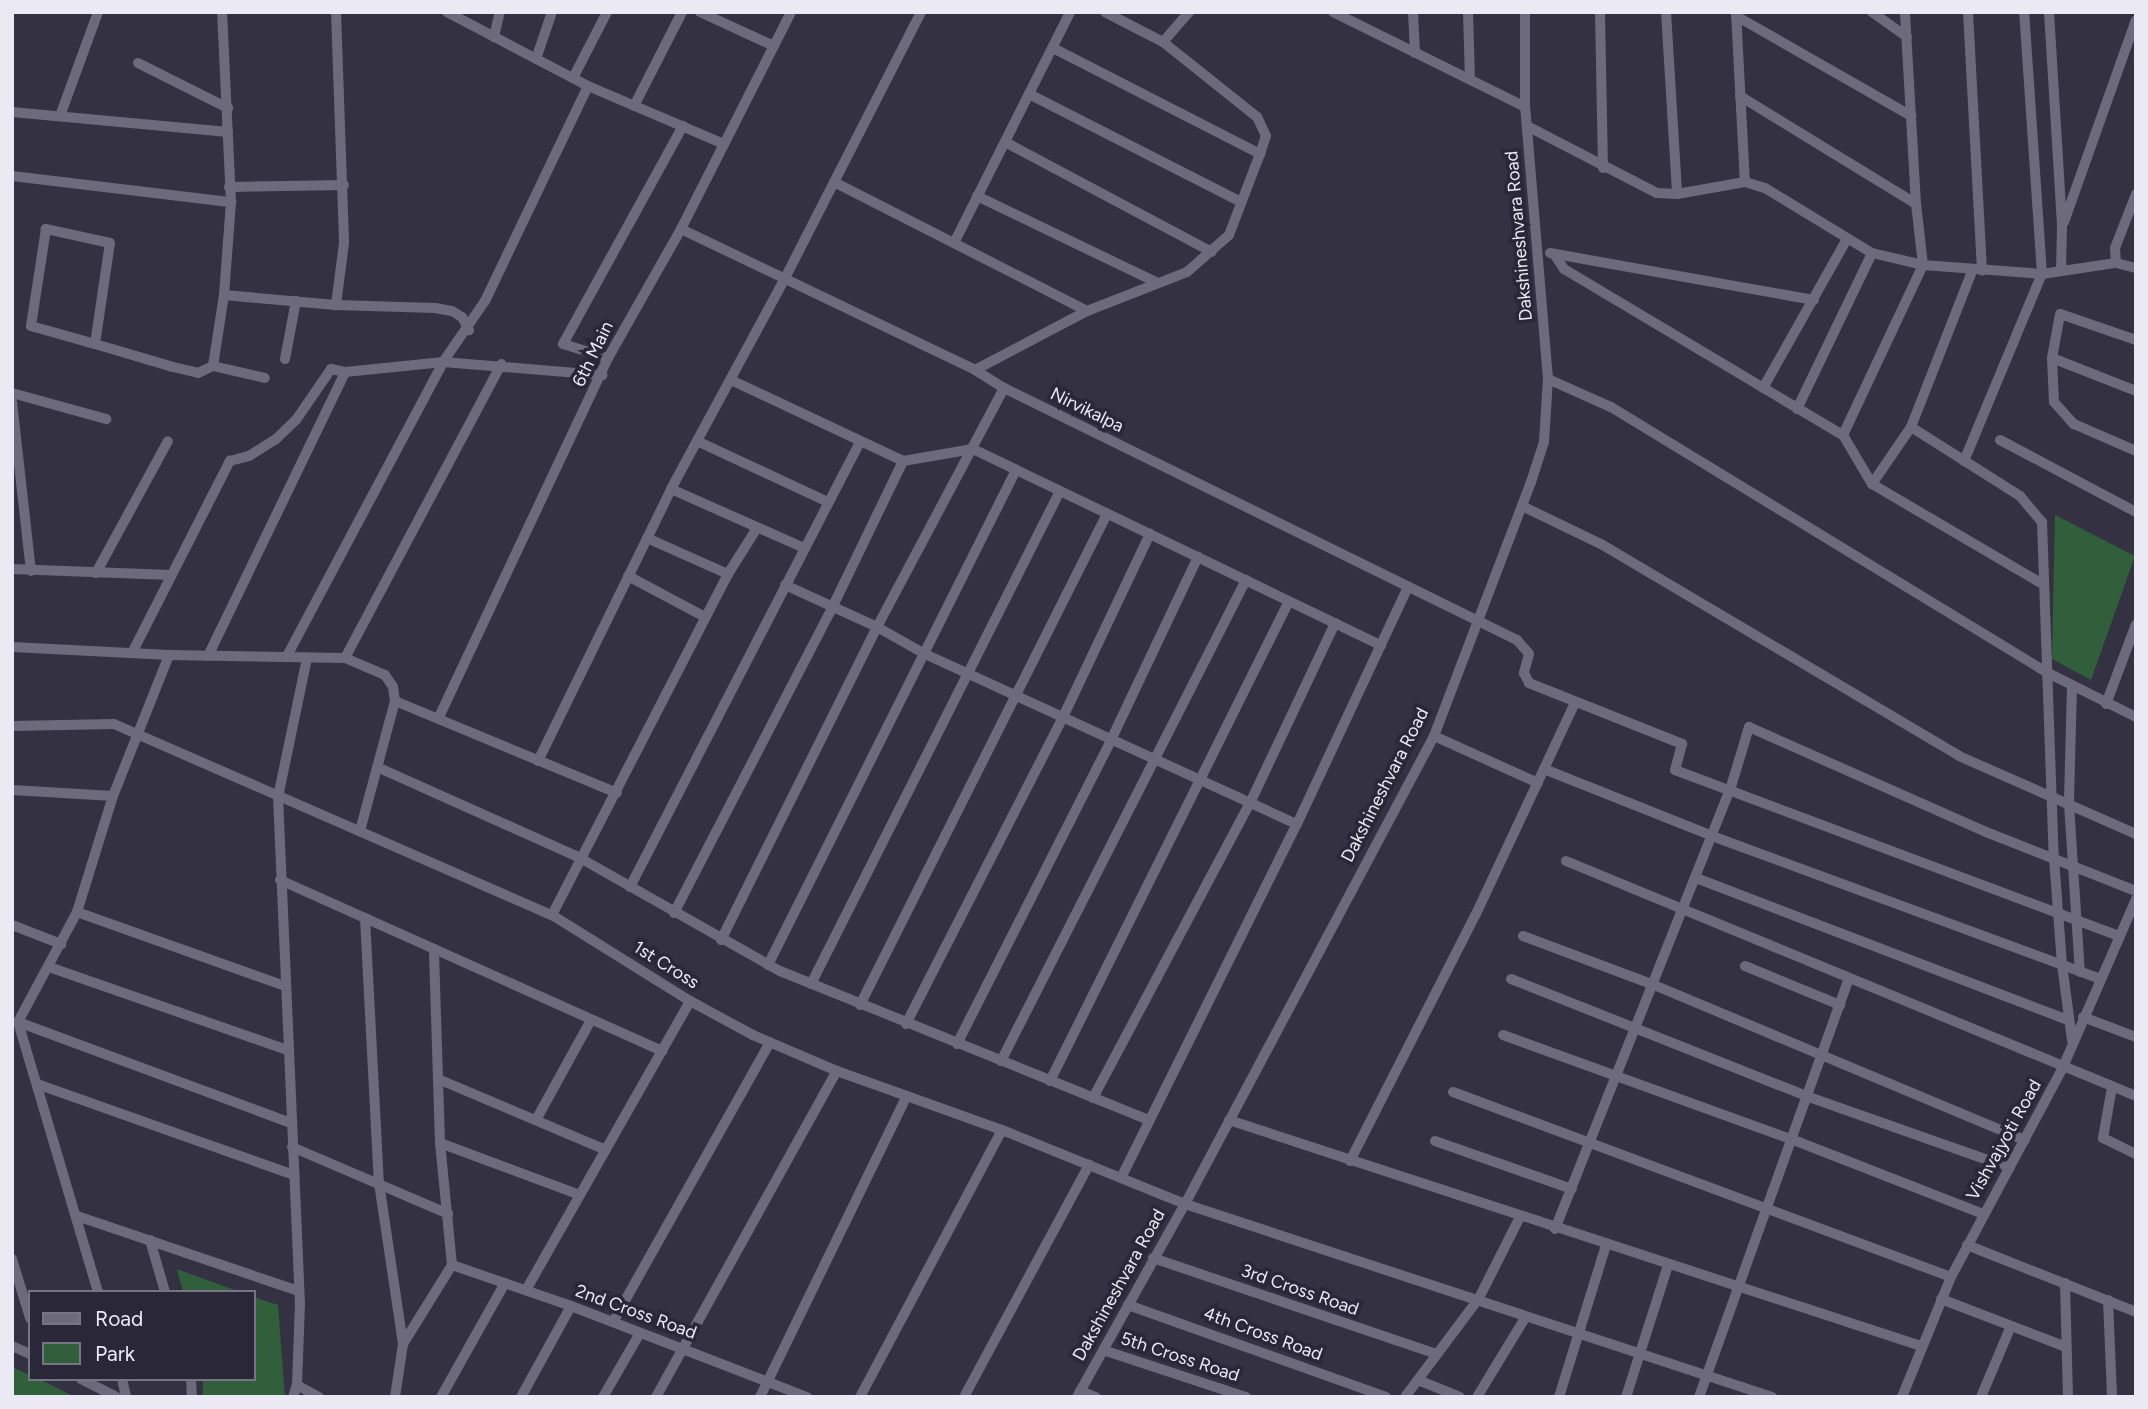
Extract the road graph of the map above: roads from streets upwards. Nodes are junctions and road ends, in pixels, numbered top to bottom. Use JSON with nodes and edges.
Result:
{"nodes":[{"id":1,"x":99,"y":12,"type":"edge"},
{"id":2,"x":222,"y":12,"type":"edge"},
{"id":3,"x":336,"y":12,"type":"edge"},
{"id":4,"x":447,"y":12,"type":"edge"},
{"id":5,"x":500,"y":12,"type":"edge"},
{"id":6,"x":552,"y":12,"type":"edge"},
{"id":7,"x":607,"y":12,"type":"edge"},
{"id":8,"x":682,"y":12,"type":"edge"},
{"id":9,"x":700,"y":12,"type":"edge"},
{"id":10,"x":791,"y":12,"type":"edge"},
{"id":11,"x":921,"y":12,"type":"edge"},
{"id":12,"x":1070,"y":12,"type":"edge"},
{"id":13,"x":1105,"y":12,"type":"edge"},
{"id":14,"x":1189,"y":12,"type":"edge"},
{"id":15,"x":1334,"y":12,"type":"edge"},
{"id":16,"x":1413,"y":12,"type":"edge"},
{"id":17,"x":1468,"y":12,"type":"edge"},
{"id":18,"x":1525,"y":12,"type":"edge"},
{"id":19,"x":1600,"y":12,"type":"edge"},
{"id":20,"x":1666,"y":12,"type":"edge"},
{"id":21,"x":1872,"y":12,"type":"edge"},
{"id":22,"x":1905,"y":12,"type":"edge"},
{"id":23,"x":1968,"y":12,"type":"edge"},
{"id":24,"x":2024,"y":12,"type":"edge"},
{"id":25,"x":2049,"y":12,"type":"edge"},
{"id":26,"x":1736,"y":14,"type":"edge"},
{"id":27,"x":1357,"y":18,"type":"edge"},
{"id":28,"x":2136,"y":20,"type":"edge"},
{"id":29,"x":494,"y":37,"type":"junction"},
{"id":30,"x":1907,"y":37,"type":"junction"},
{"id":31,"x":1163,"y":42,"type":"junction"},
{"id":32,"x":774,"y":46,"type":"junction"},
{"id":33,"x":1053,"y":48,"type":"junction"},
{"id":34,"x":1415,"y":53,"type":"junction"},
{"id":35,"x":536,"y":59,"type":"junction"},
{"id":36,"x":138,"y":63,"type":"dead end"},
{"id":37,"x":573,"y":78,"type":"junction"},
{"id":38,"x":1470,"y":79,"type":"junction"},
{"id":39,"x":588,"y":86,"type":"junction"},
{"id":40,"x":1029,"y":94,"type":"junction"},
{"id":41,"x":1740,"y":96,"type":"junction"},
{"id":42,"x":634,"y":106,"type":"junction"},
{"id":43,"x":1525,"y":107,"type":"junction"},
{"id":44,"x":228,"y":108,"type":"junction"},
{"id":45,"x":12,"y":111,"type":"edge"},
{"id":46,"x":60,"y":116,"type":"junction"},
{"id":47,"x":1911,"y":116,"type":"junction"},
{"id":48,"x":683,"y":126,"type":"junction"},
{"id":49,"x":1527,"y":127,"type":"junction"},
{"id":50,"x":228,"y":132,"type":"junction"},
{"id":51,"x":1005,"y":142,"type":"junction"},
{"id":52,"x":724,"y":144,"type":"junction"},
{"id":53,"x":1260,"y":154,"type":"junction"},
{"id":54,"x":1603,"y":168,"type":"junction"},
{"id":55,"x":12,"y":176,"type":"edge"},
{"id":56,"x":834,"y":182,"type":"junction"},
{"id":57,"x":1745,"y":182,"type":"junction"},
{"id":58,"x":344,"y":185,"type":"junction"},
{"id":59,"x":229,"y":187,"type":"junction"},
{"id":60,"x":1677,"y":194,"type":"junction"},
{"id":61,"x":2136,"y":194,"type":"edge"},
{"id":62,"x":977,"y":196,"type":"junction"},
{"id":63,"x":231,"y":202,"type":"junction"},
{"id":64,"x":1241,"y":202,"type":"junction"},
{"id":65,"x":1916,"y":204,"type":"junction"},
{"id":66,"x":2062,"y":226,"type":"junction"},
{"id":67,"x":681,"y":229,"type":"junction"},
{"id":68,"x":1847,"y":239,"type":"junction"},
{"id":69,"x":954,"y":243,"type":"junction"},
{"id":70,"x":1537,"y":251,"type":"junction"},
{"id":71,"x":1212,"y":252,"type":"junction"},
{"id":72,"x":1872,"y":253,"type":"junction"},
{"id":73,"x":1554,"y":254,"type":"junction"},
{"id":74,"x":2136,"y":259,"type":"edge"},
{"id":75,"x":1923,"y":265,"type":"junction"},
{"id":76,"x":2126,"y":265,"type":"edge"},
{"id":77,"x":2061,"y":269,"type":"junction"},
{"id":78,"x":1977,"y":271,"type":"junction"},
{"id":79,"x":2042,"y":274,"type":"junction"},
{"id":80,"x":784,"y":280,"type":"junction"},
{"id":81,"x":1156,"y":282,"type":"junction"},
{"id":82,"x":225,"y":295,"type":"junction"},
{"id":83,"x":1814,"y":300,"type":"junction"},
{"id":84,"x":296,"y":302,"type":"junction"},
{"id":85,"x":336,"y":305,"type":"junction"},
{"id":86,"x":1087,"y":311,"type":"junction"},
{"id":87,"x":468,"y":330,"type":"junction"},
{"id":88,"x":2136,"y":340,"type":"edge"},
{"id":89,"x":95,"y":344,"type":"junction"},
{"id":90,"x":608,"y":358,"type":"junction"},
{"id":91,"x":2052,"y":358,"type":"junction"},
{"id":92,"x":285,"y":359,"type":"dead end"},
{"id":93,"x":443,"y":362,"type":"junction"},
{"id":94,"x":501,"y":364,"type":"junction"},
{"id":95,"x":213,"y":366,"type":"junction"},
{"id":96,"x":975,"y":370,"type":"junction"},
{"id":97,"x":345,"y":372,"type":"junction"},
{"id":98,"x":602,"y":375,"type":"junction"},
{"id":99,"x":265,"y":378,"type":"dead end"},
{"id":100,"x":1548,"y":379,"type":"junction"},
{"id":101,"x":731,"y":380,"type":"junction"},
{"id":102,"x":1004,"y":388,"type":"junction"},
{"id":103,"x":1763,"y":388,"type":"junction"},
{"id":104,"x":2136,"y":391,"type":"edge"},
{"id":105,"x":12,"y":393,"type":"edge"},
{"id":106,"x":12,"y":402,"type":"edge"},
{"id":107,"x":1797,"y":409,"type":"junction"},
{"id":108,"x":106,"y":419,"type":"dead end"},
{"id":109,"x":1911,"y":427,"type":"junction"},
{"id":110,"x":1843,"y":435,"type":"junction"},
{"id":111,"x":168,"y":440,"type":"dead end"},
{"id":112,"x":2000,"y":440,"type":"dead end"},
{"id":113,"x":697,"y":441,"type":"junction"},
{"id":114,"x":860,"y":442,"type":"junction"},
{"id":115,"x":973,"y":449,"type":"junction"},
{"id":116,"x":2136,"y":451,"type":"edge"},
{"id":117,"x":903,"y":461,"type":"junction"},
{"id":118,"x":1964,"y":461,"type":"junction"},
{"id":119,"x":1016,"y":470,"type":"junction"},
{"id":120,"x":1872,"y":484,"type":"junction"},
{"id":121,"x":671,"y":489,"type":"junction"},
{"id":122,"x":1060,"y":491,"type":"junction"},
{"id":123,"x":828,"y":502,"type":"junction"},
{"id":124,"x":1522,"y":506,"type":"junction"},
{"id":125,"x":2136,"y":512,"type":"edge"},
{"id":126,"x":1107,"y":513,"type":"junction"},
{"id":127,"x":757,"y":528,"type":"junction"},
{"id":128,"x":1150,"y":534,"type":"junction"},
{"id":129,"x":647,"y":538,"type":"junction"},
{"id":130,"x":804,"y":548,"type":"junction"},
{"id":131,"x":1198,"y":557,"type":"junction"},
{"id":132,"x":12,"y":569,"type":"edge"},
{"id":133,"x":31,"y":571,"type":"junction"},
{"id":134,"x":96,"y":573,"type":"junction"},
{"id":135,"x":728,"y":574,"type":"junction"},
{"id":136,"x":171,"y":575,"type":"junction"},
{"id":137,"x":628,"y":576,"type":"junction"},
{"id":138,"x":1246,"y":580,"type":"junction"},
{"id":139,"x":785,"y":585,"type":"junction"},
{"id":140,"x":2045,"y":585,"type":"junction"},
{"id":141,"x":1408,"y":587,"type":"junction"},
{"id":142,"x":1289,"y":601,"type":"junction"},
{"id":143,"x":832,"y":608,"type":"junction"},
{"id":144,"x":705,"y":617,"type":"junction"},
{"id":145,"x":1479,"y":621,"type":"junction"},
{"id":146,"x":1335,"y":623,"type":"junction"},
{"id":147,"x":2136,"y":624,"type":"edge"},
{"id":148,"x":877,"y":627,"type":"junction"},
{"id":149,"x":2133,"y":643,"type":"edge"},
{"id":150,"x":1381,"y":645,"type":"junction"},
{"id":151,"x":12,"y":647,"type":"edge"},
{"id":152,"x":132,"y":653,"type":"junction"},
{"id":153,"x":925,"y":654,"type":"junction"},
{"id":154,"x":169,"y":655,"type":"junction"},
{"id":155,"x":208,"y":656,"type":"junction"},
{"id":156,"x":287,"y":656,"type":"junction"},
{"id":157,"x":307,"y":658,"type":"junction"},
{"id":158,"x":345,"y":659,"type":"junction"},
{"id":159,"x":2048,"y":673,"type":"junction"},
{"id":160,"x":968,"y":674,"type":"junction"},
{"id":161,"x":2072,"y":686,"type":"junction"},
{"id":162,"x":1015,"y":695,"type":"junction"},
{"id":163,"x":395,"y":701,"type":"junction"},
{"id":164,"x":1576,"y":703,"type":"junction"},
{"id":165,"x":2106,"y":704,"type":"junction"},
{"id":166,"x":1063,"y":717,"type":"junction"},
{"id":167,"x":2136,"y":717,"type":"edge"},
{"id":168,"x":439,"y":718,"type":"junction"},
{"id":169,"x":12,"y":726,"type":"edge"},
{"id":170,"x":1434,"y":736,"type":"junction"},
{"id":171,"x":138,"y":737,"type":"junction"},
{"id":172,"x":1111,"y":740,"type":"junction"},
{"id":173,"x":1154,"y":760,"type":"junction"},
{"id":174,"x":538,"y":761,"type":"junction"},
{"id":175,"x":377,"y":767,"type":"junction"},
{"id":176,"x":1544,"y":769,"type":"junction"},
{"id":177,"x":1199,"y":780,"type":"junction"},
{"id":178,"x":1538,"y":783,"type":"junction"},
{"id":179,"x":12,"y":790,"type":"edge"},
{"id":180,"x":1730,"y":790,"type":"junction"},
{"id":181,"x":617,"y":793,"type":"junction"},
{"id":182,"x":113,"y":796,"type":"junction"},
{"id":183,"x":2050,"y":796,"type":"junction"},
{"id":184,"x":278,"y":797,"type":"junction"},
{"id":185,"x":1250,"y":803,"type":"junction"},
{"id":186,"x":2069,"y":804,"type":"junction"},
{"id":187,"x":1297,"y":824,"type":"junction"},
{"id":188,"x":360,"y":831,"type":"junction"},
{"id":189,"x":2136,"y":834,"type":"edge"},
{"id":190,"x":1713,"y":836,"type":"junction"},
{"id":191,"x":580,"y":858,"type":"junction"},
{"id":192,"x":2054,"y":858,"type":"junction"},
{"id":193,"x":1566,"y":862,"type":"dead end"},
{"id":194,"x":2072,"y":865,"type":"junction"},
{"id":195,"x":1696,"y":878,"type":"junction"},
{"id":196,"x":280,"y":880,"type":"junction"},
{"id":197,"x":630,"y":887,"type":"junction"},
{"id":198,"x":2136,"y":891,"type":"edge"},
{"id":199,"x":2136,"y":899,"type":"edge"},
{"id":200,"x":1683,"y":910,"type":"junction"},
{"id":201,"x":2057,"y":911,"type":"junction"},
{"id":202,"x":77,"y":912,"type":"junction"},
{"id":203,"x":674,"y":913,"type":"junction"},
{"id":204,"x":552,"y":915,"type":"junction"},
{"id":205,"x":365,"y":918,"type":"junction"},
{"id":206,"x":2074,"y":918,"type":"junction"},
{"id":207,"x":12,"y":925,"type":"edge"},
{"id":208,"x":1523,"y":936,"type":"dead end"},
{"id":209,"x":2119,"y":936,"type":"junction"},
{"id":210,"x":722,"y":940,"type":"junction"},
{"id":211,"x":61,"y":944,"type":"junction"},
{"id":212,"x":434,"y":949,"type":"junction"},
{"id":213,"x":2062,"y":964,"type":"junction"},
{"id":214,"x":768,"y":965,"type":"junction"},
{"id":215,"x":1745,"y":966,"type":"dead end"},
{"id":216,"x":48,"y":967,"type":"junction"},
{"id":217,"x":2080,"y":972,"type":"junction"},
{"id":218,"x":1511,"y":979,"type":"dead end"},
{"id":219,"x":1849,"y":979,"type":"junction"},
{"id":220,"x":2100,"y":979,"type":"junction"},
{"id":221,"x":811,"y":984,"type":"junction"},
{"id":222,"x":1654,"y":985,"type":"junction"},
{"id":223,"x":285,"y":986,"type":"junction"},
{"id":224,"x":690,"y":1001,"type":"junction"},
{"id":225,"x":1840,"y":1004,"type":"junction"},
{"id":226,"x":860,"y":1005,"type":"junction"},
{"id":227,"x":2083,"y":1017,"type":"junction"},
{"id":228,"x":591,"y":1020,"type":"junction"},
{"id":229,"x":2068,"y":1020,"type":"junction"},
{"id":230,"x":18,"y":1023,"type":"junction"},
{"id":231,"x":906,"y":1024,"type":"junction"},
{"id":232,"x":1635,"y":1030,"type":"junction"},
{"id":233,"x":1503,"y":1035,"type":"dead end"},
{"id":234,"x":2136,"y":1037,"type":"edge"},
{"id":235,"x":2072,"y":1040,"type":"junction"},
{"id":236,"x":770,"y":1042,"type":"junction"},
{"id":237,"x":957,"y":1044,"type":"junction"},
{"id":238,"x":288,"y":1051,"type":"junction"},
{"id":239,"x":662,"y":1051,"type":"junction"},
{"id":240,"x":1820,"y":1056,"type":"junction"},
{"id":241,"x":1001,"y":1061,"type":"junction"},
{"id":242,"x":2063,"y":1067,"type":"junction"},
{"id":243,"x":837,"y":1071,"type":"junction"},
{"id":244,"x":1617,"y":1076,"type":"junction"},
{"id":245,"x":438,"y":1079,"type":"junction"},
{"id":246,"x":1050,"y":1081,"type":"junction"},
{"id":247,"x":37,"y":1084,"type":"junction"},
{"id":248,"x":2112,"y":1087,"type":"junction"},
{"id":249,"x":1453,"y":1092,"type":"dead end"},
{"id":250,"x":1806,"y":1096,"type":"junction"},
{"id":251,"x":2136,"y":1096,"type":"edge"},
{"id":252,"x":906,"y":1097,"type":"junction"},
{"id":253,"x":1093,"y":1098,"type":"junction"},
{"id":254,"x":1149,"y":1120,"type":"junction"},
{"id":255,"x":1229,"y":1120,"type":"junction"},
{"id":256,"x":536,"y":1121,"type":"junction"},
{"id":257,"x":291,"y":1123,"type":"junction"},
{"id":258,"x":1002,"y":1130,"type":"junction"},
{"id":259,"x":1791,"y":1139,"type":"junction"},
{"id":260,"x":2025,"y":1140,"type":"junction"},
{"id":261,"x":1435,"y":1141,"type":"dead end"},
{"id":262,"x":440,"y":1143,"type":"junction"},
{"id":263,"x":1590,"y":1144,"type":"junction"},
{"id":264,"x":292,"y":1147,"type":"junction"},
{"id":265,"x":606,"y":1150,"type":"junction"},
{"id":266,"x":2136,"y":1154,"type":"edge"},
{"id":267,"x":1350,"y":1161,"type":"junction"},
{"id":268,"x":1089,"y":1165,"type":"junction"},
{"id":269,"x":2010,"y":1168,"type":"junction"},
{"id":270,"x":294,"y":1175,"type":"junction"},
{"id":271,"x":1121,"y":1178,"type":"junction"},
{"id":272,"x":379,"y":1182,"type":"junction"},
{"id":273,"x":1572,"y":1189,"type":"junction"},
{"id":274,"x":580,"y":1195,"type":"junction"},
{"id":275,"x":1185,"y":1204,"type":"junction"},
{"id":276,"x":1765,"y":1209,"type":"junction"},
{"id":277,"x":1983,"y":1213,"type":"junction"},
{"id":278,"x":448,"y":1214,"type":"junction"},
{"id":279,"x":77,"y":1216,"type":"junction"},
{"id":280,"x":1520,"y":1217,"type":"junction"},
{"id":281,"x":1555,"y":1229,"type":"junction"},
{"id":282,"x":150,"y":1241,"type":"junction"},
{"id":283,"x":1606,"y":1245,"type":"junction"},
{"id":284,"x":1967,"y":1245,"type":"junction"},
{"id":285,"x":1153,"y":1258,"type":"junction"},
{"id":286,"x":12,"y":1259,"type":"edge"},
{"id":287,"x":452,"y":1265,"type":"junction"},
{"id":288,"x":1668,"y":1265,"type":"junction"},
{"id":289,"x":1951,"y":1277,"type":"junction"},
{"id":290,"x":15,"y":1279,"type":"edge"},
{"id":291,"x":505,"y":1283,"type":"junction"},
{"id":292,"x":2065,"y":1283,"type":"junction"},
{"id":293,"x":1737,"y":1287,"type":"junction"},
{"id":294,"x":97,"y":1290,"type":"edge"},
{"id":295,"x":164,"y":1290,"type":"edge"},
{"id":296,"x":526,"y":1290,"type":"junction"},
{"id":297,"x":299,"y":1291,"type":"junction"},
{"id":298,"x":1479,"y":1298,"type":"junction"},
{"id":299,"x":1941,"y":1299,"type":"junction"},
{"id":300,"x":2108,"y":1300,"type":"junction"},
{"id":301,"x":1128,"y":1305,"type":"junction"},
{"id":302,"x":571,"y":1306,"type":"junction"},
{"id":303,"x":2136,"y":1312,"type":"edge"},
{"id":304,"x":28,"y":1313,"type":"edge"},
{"id":305,"x":1525,"y":1318,"type":"junction"},
{"id":306,"x":613,"y":1322,"type":"junction"},
{"id":307,"x":2011,"y":1326,"type":"junction"},
{"id":308,"x":640,"y":1333,"type":"junction"},
{"id":309,"x":1580,"y":1335,"type":"junction"},
{"id":310,"x":403,"y":1344,"type":"junction"},
{"id":311,"x":12,"y":1346,"type":"edge"},
{"id":312,"x":1921,"y":1346,"type":"junction"},
{"id":313,"x":2066,"y":1347,"type":"junction"},
{"id":314,"x":683,"y":1348,"type":"junction"},
{"id":315,"x":1103,"y":1350,"type":"junction"},
{"id":316,"x":28,"y":1353,"type":"edge"},
{"id":317,"x":1640,"y":1353,"type":"junction"},
{"id":318,"x":1436,"y":1354,"type":"junction"},
{"id":319,"x":1707,"y":1375,"type":"junction"},
{"id":320,"x":1418,"y":1380,"type":"junction"},
{"id":321,"x":85,"y":1381,"type":"edge"},
{"id":322,"x":769,"y":1382,"type":"junction"},
{"id":323,"x":297,"y":1385,"type":"junction"},
{"id":324,"x":1079,"y":1394,"type":"edge"},
{"id":325,"x":117,"y":1397,"type":"edge"},
{"id":326,"x":293,"y":1397,"type":"edge"},
{"id":327,"x":319,"y":1397,"type":"edge"},
{"id":328,"x":395,"y":1397,"type":"edge"},
{"id":329,"x":441,"y":1397,"type":"edge"},
{"id":330,"x":521,"y":1397,"type":"edge"},
{"id":331,"x":603,"y":1397,"type":"edge"},
{"id":332,"x":656,"y":1397,"type":"edge"},
{"id":333,"x":760,"y":1397,"type":"edge"},
{"id":334,"x":807,"y":1397,"type":"edge"},
{"id":335,"x":860,"y":1397,"type":"edge"},
{"id":336,"x":964,"y":1397,"type":"edge"},
{"id":337,"x":1096,"y":1397,"type":"edge"},
{"id":338,"x":1246,"y":1397,"type":"edge"},
{"id":339,"x":1386,"y":1397,"type":"edge"},
{"id":340,"x":1405,"y":1397,"type":"edge"},
{"id":341,"x":1460,"y":1397,"type":"edge"},
{"id":342,"x":1477,"y":1397,"type":"edge"},
{"id":343,"x":1559,"y":1397,"type":"edge"},
{"id":344,"x":1626,"y":1397,"type":"edge"},
{"id":345,"x":1699,"y":1397,"type":"edge"},
{"id":346,"x":1772,"y":1397,"type":"edge"},
{"id":347,"x":1902,"y":1397,"type":"edge"},
{"id":348,"x":1981,"y":1397,"type":"edge"},
{"id":349,"x":2068,"y":1397,"type":"edge"},
{"id":350,"x":2112,"y":1397,"type":"edge"}],
"edges":[{"from":1,"to":46,"type":"street"},
{"from":2,"to":44,"type":"street"},
{"from":3,"to":58,"type":"street"},
{"from":4,"to":29,"type":"street"},
{"from":5,"to":29,"type":"street"},
{"from":6,"to":35,"type":"street"},
{"from":7,"to":37,"type":"street"},
{"from":8,"to":42,"type":"street"},
{"from":9,"to":32,"type":"street"},
{"from":10,"to":32,"type":"street","name":"6th Main"},
{"from":11,"to":56,"type":"street"},
{"from":12,"to":33,"type":"street"},
{"from":13,"to":31,"type":"street"},
{"from":14,"to":31,"type":"street"},
{"from":15,"to":27,"type":"street"},
{"from":16,"to":34,"type":"street"},
{"from":17,"to":38,"type":"street"},
{"from":18,"to":43,"type":"street","name":"Dakshineshvara Road"},
{"from":19,"to":54,"type":"street"},
{"from":20,"to":60,"type":"street"},
{"from":21,"to":30,"type":"street"},
{"from":22,"to":30,"type":"street"},
{"from":23,"to":78,"type":"street"},
{"from":24,"to":79,"type":"street"},
{"from":25,"to":66,"type":"street"},
{"from":26,"to":41,"type":"street"},
{"from":26,"to":47,"type":"street"},
{"from":27,"to":34,"type":"street"},
{"from":28,"to":66,"type":"street"},
{"from":29,"to":35,"type":"street"},
{"from":30,"to":47,"type":"street"},
{"from":31,"to":53,"type":"street"},
{"from":32,"to":52,"type":"street","name":"6th Main"},
{"from":33,"to":40,"type":"street"},
{"from":33,"to":53,"type":"street"},
{"from":34,"to":38,"type":"street"},
{"from":35,"to":37,"type":"street"},
{"from":36,"to":44,"type":"street"},
{"from":37,"to":39,"type":"street"},
{"from":38,"to":43,"type":"street"},
{"from":39,"to":42,"type":"street"},
{"from":39,"to":87,"type":"street"},
{"from":40,"to":51,"type":"street"},
{"from":40,"to":64,"type":"street"},
{"from":41,"to":57,"type":"street"},
{"from":41,"to":65,"type":"street"},
{"from":42,"to":48,"type":"street"},
{"from":43,"to":49,"type":"street","name":"Dakshineshvara Road"},
{"from":44,"to":50,"type":"street"},
{"from":45,"to":46,"type":"street"},
{"from":46,"to":50,"type":"street"},
{"from":47,"to":65,"type":"street"},
{"from":48,"to":52,"type":"street"},
{"from":48,"to":90,"type":"street"},
{"from":49,"to":54,"type":"street"},
{"from":49,"to":70,"type":"street","name":"Dakshineshvara Road"},
{"from":50,"to":59,"type":"street"},
{"from":51,"to":62,"type":"street"},
{"from":51,"to":71,"type":"street"},
{"from":52,"to":67,"type":"street","name":"6th Main"},
{"from":53,"to":64,"type":"street"},
{"from":54,"to":60,"type":"street"},
{"from":55,"to":63,"type":"street"},
{"from":56,"to":69,"type":"street"},
{"from":56,"to":80,"type":"street"},
{"from":57,"to":60,"type":"street"},
{"from":57,"to":68,"type":"street"},
{"from":58,"to":59,"type":"street"},
{"from":58,"to":85,"type":"street"},
{"from":59,"to":63,"type":"street"},
{"from":61,"to":76,"type":"street"},
{"from":62,"to":69,"type":"street"},
{"from":62,"to":81,"type":"street"},
{"from":63,"to":82,"type":"street"},
{"from":64,"to":71,"type":"street"},
{"from":65,"to":75,"type":"street"},
{"from":66,"to":77,"type":"street"},
{"from":67,"to":80,"type":"street","name":"Nirvikalpa"},
{"from":67,"to":90,"type":"street","name":"6th Main"},
{"from":68,"to":72,"type":"street"},
{"from":68,"to":83,"type":"street"},
{"from":69,"to":86,"type":"street"},
{"from":70,"to":73,"type":"street"},
{"from":70,"to":100,"type":"street","name":"Dakshineshvara Road"},
{"from":71,"to":81,"type":"street"},
{"from":72,"to":75,"type":"street"},
{"from":72,"to":107,"type":"street"},
{"from":73,"to":83,"type":"street"},
{"from":73,"to":103,"type":"street"},
{"from":74,"to":76,"type":"street"},
{"from":75,"to":78,"type":"street"},
{"from":75,"to":110,"type":"street"},
{"from":76,"to":77,"type":"street"},
{"from":77,"to":79,"type":"street"},
{"from":78,"to":79,"type":"street"},
{"from":78,"to":109,"type":"street"},
{"from":79,"to":118,"type":"street"},
{"from":80,"to":96,"type":"street","name":"Nirvikalpa"},
{"from":80,"to":101,"type":"street"},
{"from":81,"to":86,"type":"street"},
{"from":82,"to":84,"type":"street"},
{"from":82,"to":95,"type":"street"},
{"from":83,"to":103,"type":"street"},
{"from":84,"to":85,"type":"street"},
{"from":84,"to":92,"type":"street"},
{"from":85,"to":87,"type":"street"},
{"from":86,"to":96,"type":"street"},
{"from":87,"to":93,"type":"street"},
{"from":88,"to":91,"type":"street"},
{"from":89,"to":89,"type":"street"},
{"from":89,"to":95,"type":"street"},
{"from":90,"to":98,"type":"street","name":"6th Main"},
{"from":91,"to":104,"type":"street"},
{"from":91,"to":116,"type":"street"},
{"from":93,"to":94,"type":"street"},
{"from":93,"to":97,"type":"street"},
{"from":93,"to":156,"type":"street"},
{"from":94,"to":98,"type":"street"},
{"from":94,"to":158,"type":"street"},
{"from":95,"to":99,"type":"street"},
{"from":96,"to":102,"type":"street","name":"Nirvikalpa"},
{"from":97,"to":136,"type":"street"},
{"from":97,"to":155,"type":"street"},
{"from":98,"to":168,"type":"street","name":"6th Main"},
{"from":100,"to":124,"type":"street","name":"Dakshineshvara Road"},
{"from":100,"to":159,"type":"street"},
{"from":101,"to":113,"type":"street"},
{"from":101,"to":114,"type":"street"},
{"from":102,"to":115,"type":"street"},
{"from":102,"to":141,"type":"street","name":"Nirvikalpa"},
{"from":103,"to":107,"type":"street"},
{"from":105,"to":108,"type":"street"},
{"from":106,"to":133,"type":"street"},
{"from":107,"to":110,"type":"street"},
{"from":109,"to":118,"type":"street"},
{"from":109,"to":120,"type":"street"},
{"from":110,"to":120,"type":"street"},
{"from":111,"to":134,"type":"street"},
{"from":112,"to":125,"type":"street"},
{"from":113,"to":121,"type":"street"},
{"from":113,"to":123,"type":"street"},
{"from":114,"to":117,"type":"street"},
{"from":114,"to":123,"type":"street"},
{"from":115,"to":117,"type":"street"},
{"from":115,"to":119,"type":"street"},
{"from":115,"to":148,"type":"street"},
{"from":117,"to":143,"type":"street"},
{"from":118,"to":140,"type":"street"},
{"from":119,"to":122,"type":"street"},
{"from":119,"to":153,"type":"street"},
{"from":120,"to":140,"type":"street"},
{"from":121,"to":127,"type":"street"},
{"from":121,"to":129,"type":"street"},
{"from":122,"to":126,"type":"street"},
{"from":122,"to":160,"type":"street"},
{"from":123,"to":130,"type":"street"},
{"from":124,"to":145,"type":"street","name":"Dakshineshvara Road"},
{"from":124,"to":183,"type":"street"},
{"from":126,"to":128,"type":"street"},
{"from":126,"to":162,"type":"street"},
{"from":127,"to":130,"type":"street"},
{"from":127,"to":135,"type":"street"},
{"from":128,"to":131,"type":"street"},
{"from":128,"to":166,"type":"street"},
{"from":129,"to":135,"type":"street"},
{"from":129,"to":137,"type":"street"},
{"from":130,"to":139,"type":"street"},
{"from":131,"to":138,"type":"street"},
{"from":131,"to":172,"type":"street"},
{"from":132,"to":133,"type":"street"},
{"from":133,"to":134,"type":"street"},
{"from":134,"to":136,"type":"street"},
{"from":135,"to":144,"type":"street"},
{"from":136,"to":152,"type":"street"},
{"from":137,"to":144,"type":"street"},
{"from":137,"to":174,"type":"street"},
{"from":138,"to":142,"type":"street"},
{"from":138,"to":173,"type":"street"},
{"from":139,"to":143,"type":"street"},
{"from":139,"to":197,"type":"street"},
{"from":140,"to":159,"type":"street"},
{"from":141,"to":145,"type":"street","name":"Nirvikalpa"},
{"from":141,"to":150,"type":"street"},
{"from":142,"to":146,"type":"street"},
{"from":142,"to":177,"type":"street"},
{"from":143,"to":148,"type":"street"},
{"from":143,"to":203,"type":"street"},
{"from":144,"to":181,"type":"street"},
{"from":145,"to":164,"type":"street","name":"Nirvikalpa"},
{"from":145,"to":170,"type":"street","name":"Dakshineshvara Road"},
{"from":146,"to":150,"type":"street"},
{"from":146,"to":185,"type":"street"},
{"from":147,"to":149,"type":"street"},
{"from":148,"to":153,"type":"street"},
{"from":148,"to":210,"type":"street"},
{"from":149,"to":165,"type":"street"},
{"from":150,"to":187,"type":"street"},
{"from":151,"to":152,"type":"street"},
{"from":152,"to":154,"type":"street"},
{"from":153,"to":160,"type":"street"},
{"from":153,"to":214,"type":"street"},
{"from":154,"to":155,"type":"street"},
{"from":154,"to":171,"type":"street"},
{"from":155,"to":156,"type":"street"},
{"from":156,"to":157,"type":"street"},
{"from":157,"to":158,"type":"street"},
{"from":157,"to":184,"type":"street"},
{"from":158,"to":163,"type":"street"},
{"from":159,"to":161,"type":"street"},
{"from":159,"to":183,"type":"street"},
{"from":160,"to":162,"type":"street"},
{"from":160,"to":221,"type":"street"},
{"from":161,"to":165,"type":"street"},
{"from":161,"to":186,"type":"street"},
{"from":162,"to":166,"type":"street"},
{"from":162,"to":226,"type":"street"},
{"from":163,"to":168,"type":"street"},
{"from":163,"to":175,"type":"street"},
{"from":164,"to":176,"type":"street"},
{"from":164,"to":180,"type":"street"},
{"from":165,"to":167,"type":"street"},
{"from":166,"to":172,"type":"street"},
{"from":166,"to":231,"type":"street"},
{"from":168,"to":174,"type":"street"},
{"from":169,"to":171,"type":"street","name":"1st Cross"},
{"from":170,"to":178,"type":"street"},
{"from":170,"to":255,"type":"street","name":"Dakshineshvara Road"},
{"from":171,"to":182,"type":"street"},
{"from":171,"to":184,"type":"street","name":"1st Cross"},
{"from":172,"to":173,"type":"street"},
{"from":172,"to":237,"type":"street"},
{"from":173,"to":177,"type":"street"},
{"from":173,"to":241,"type":"street"},
{"from":174,"to":181,"type":"street"},
{"from":175,"to":188,"type":"street"},
{"from":175,"to":191,"type":"street"},
{"from":176,"to":178,"type":"street"},
{"from":176,"to":190,"type":"street"},
{"from":177,"to":185,"type":"street"},
{"from":177,"to":246,"type":"street"},
{"from":178,"to":267,"type":"street"},
{"from":179,"to":182,"type":"street"},
{"from":180,"to":190,"type":"street"},
{"from":180,"to":192,"type":"street"},
{"from":180,"to":201,"type":"street"},
{"from":181,"to":191,"type":"street"},
{"from":182,"to":202,"type":"street"},
{"from":183,"to":186,"type":"street"},
{"from":183,"to":192,"type":"street"},
{"from":184,"to":188,"type":"street","name":"1st Cross"},
{"from":184,"to":196,"type":"street"},
{"from":185,"to":187,"type":"street"},
{"from":185,"to":253,"type":"street"},
{"from":186,"to":189,"type":"street"},
{"from":186,"to":194,"type":"street"},
{"from":187,"to":254,"type":"street"},
{"from":188,"to":204,"type":"street","name":"1st Cross"},
{"from":190,"to":195,"type":"street"},
{"from":190,"to":213,"type":"street"},
{"from":191,"to":197,"type":"street"},
{"from":191,"to":204,"type":"street"},
{"from":192,"to":194,"type":"street"},
{"from":192,"to":201,"type":"street"},
{"from":193,"to":200,"type":"street"},
{"from":194,"to":198,"type":"street"},
{"from":194,"to":206,"type":"street"},
{"from":195,"to":200,"type":"street"},
{"from":195,"to":229,"type":"street"},
{"from":196,"to":205,"type":"street"},
{"from":196,"to":223,"type":"street"},
{"from":197,"to":203,"type":"street"},
{"from":199,"to":209,"type":"street","name":"Vishvajyoti Road"},
{"from":200,"to":219,"type":"street"},
{"from":200,"to":222,"type":"street"},
{"from":201,"to":206,"type":"street"},
{"from":201,"to":213,"type":"street"},
{"from":202,"to":211,"type":"street"},
{"from":202,"to":223,"type":"street"},
{"from":203,"to":210,"type":"street"},
{"from":204,"to":224,"type":"street","name":"1st Cross"},
{"from":205,"to":212,"type":"street"},
{"from":205,"to":272,"type":"street"},
{"from":206,"to":209,"type":"street"},
{"from":206,"to":217,"type":"street"},
{"from":207,"to":211,"type":"street"},
{"from":208,"to":222,"type":"street"},
{"from":209,"to":220,"type":"street","name":"Vishvajyoti Road"},
{"from":210,"to":214,"type":"street"},
{"from":211,"to":216,"type":"street"},
{"from":212,"to":228,"type":"street"},
{"from":212,"to":245,"type":"street"},
{"from":213,"to":217,"type":"street"},
{"from":213,"to":229,"type":"street"},
{"from":214,"to":221,"type":"street"},
{"from":215,"to":225,"type":"street"},
{"from":216,"to":230,"type":"street"},
{"from":216,"to":238,"type":"street"},
{"from":217,"to":220,"type":"street"},
{"from":218,"to":232,"type":"street"},
{"from":219,"to":225,"type":"street"},
{"from":219,"to":242,"type":"street"},
{"from":220,"to":227,"type":"street","name":"Vishvajyoti Road"},
{"from":221,"to":226,"type":"street"},
{"from":222,"to":232,"type":"street"},
{"from":222,"to":240,"type":"street"},
{"from":223,"to":238,"type":"street"},
{"from":224,"to":236,"type":"street","name":"1st Cross"},
{"from":224,"to":239,"type":"street"},
{"from":225,"to":240,"type":"street"},
{"from":226,"to":231,"type":"street"},
{"from":227,"to":234,"type":"street"},
{"from":227,"to":235,"type":"street","name":"Vishvajyoti Road"},
{"from":228,"to":239,"type":"street"},
{"from":228,"to":256,"type":"street"},
{"from":229,"to":235,"type":"street"},
{"from":230,"to":247,"type":"street"},
{"from":230,"to":257,"type":"street"},
{"from":231,"to":237,"type":"street"},
{"from":232,"to":244,"type":"street"},
{"from":232,"to":250,"type":"street"},
{"from":233,"to":244,"type":"street"},
{"from":235,"to":242,"type":"street","name":"Vishvajyoti Road"},
{"from":236,"to":243,"type":"street","name":"1st Cross"},
{"from":236,"to":306,"type":"street"},
{"from":237,"to":241,"type":"street"},
{"from":238,"to":257,"type":"street"},
{"from":239,"to":265,"type":"street"},
{"from":240,"to":250,"type":"street"},
{"from":240,"to":260,"type":"street"},
{"from":241,"to":246,"type":"street"},
{"from":242,"to":248,"type":"street"},
{"from":242,"to":260,"type":"street","name":"Vishvajyoti Road"},
{"from":243,"to":252,"type":"street","name":"1st Cross"},
{"from":243,"to":314,"type":"street"},
{"from":244,"to":259,"type":"street"},
{"from":244,"to":263,"type":"street"},
{"from":245,"to":256,"type":"street"},
{"from":245,"to":262,"type":"street"},
{"from":246,"to":253,"type":"street"},
{"from":247,"to":270,"type":"street"},
{"from":247,"to":279,"type":"street"},
{"from":248,"to":251,"type":"street"},
{"from":248,"to":266,"type":"street"},
{"from":249,"to":263,"type":"street"},
{"from":250,"to":259,"type":"street"},
{"from":250,"to":269,"type":"street"},
{"from":252,"to":258,"type":"street","name":"1st Cross"},
{"from":252,"to":322,"type":"street"},
{"from":253,"to":254,"type":"street"},
{"from":254,"to":271,"type":"street"},
{"from":255,"to":267,"type":"street"},
{"from":255,"to":275,"type":"street","name":"Dakshineshvara Road"},
{"from":256,"to":265,"type":"street"},
{"from":257,"to":264,"type":"street"},
{"from":258,"to":268,"type":"street","name":"1st Cross"},
{"from":258,"to":335,"type":"street"},
{"from":259,"to":276,"type":"street"},
{"from":259,"to":277,"type":"street"},
{"from":260,"to":269,"type":"street","name":"Vishvajyoti Road"},
{"from":261,"to":273,"type":"street"},
{"from":262,"to":274,"type":"street"},
{"from":262,"to":278,"type":"street"},
{"from":263,"to":273,"type":"street"},
{"from":263,"to":276,"type":"street"},
{"from":264,"to":270,"type":"street"},
{"from":264,"to":272,"type":"street"},
{"from":265,"to":274,"type":"street"},
{"from":267,"to":280,"type":"street"},
{"from":268,"to":271,"type":"street","name":"1st Cross"},
{"from":268,"to":336,"type":"street"},
{"from":269,"to":277,"type":"street","name":"Vishvajyoti Road"},
{"from":270,"to":297,"type":"street"},
{"from":271,"to":275,"type":"street","name":"1st Cross"},
{"from":272,"to":278,"type":"street"},
{"from":272,"to":310,"type":"street"},
{"from":273,"to":281,"type":"street"},
{"from":274,"to":296,"type":"street"},
{"from":275,"to":285,"type":"street","name":"Dakshineshvara Road"},
{"from":275,"to":298,"type":"street","name":"1st Cross"},
{"from":276,"to":289,"type":"street"},
{"from":276,"to":293,"type":"street"},
{"from":277,"to":284,"type":"street","name":"Vishvajyoti Road"},
{"from":278,"to":287,"type":"street"},
{"from":279,"to":282,"type":"street"},
{"from":279,"to":294,"type":"street"},
{"from":280,"to":281,"type":"street"},
{"from":280,"to":298,"type":"street"},
{"from":281,"to":283,"type":"street"},
{"from":282,"to":295,"type":"street"},
{"from":282,"to":297,"type":"street"},
{"from":283,"to":288,"type":"street"},
{"from":283,"to":309,"type":"street"},
{"from":284,"to":289,"type":"street","name":"Vishvajyoti Road"},
{"from":284,"to":292,"type":"street"},
{"from":285,"to":301,"type":"street","name":"Dakshineshvara Road"},
{"from":285,"to":318,"type":"street","name":"3rd Cross Road"},
{"from":286,"to":290,"type":"street"},
{"from":287,"to":291,"type":"street","name":"2nd Cross Road"},
{"from":287,"to":310,"type":"street"},
{"from":288,"to":293,"type":"street"},
{"from":288,"to":317,"type":"street"},
{"from":289,"to":299,"type":"street","name":"Vishvajyoti Road"},
{"from":290,"to":304,"type":"street"},
{"from":291,"to":296,"type":"street","name":"2nd Cross Road"},
{"from":291,"to":329,"type":"street"},
{"from":292,"to":300,"type":"street"},
{"from":292,"to":313,"type":"street"},
{"from":293,"to":312,"type":"street"},
{"from":293,"to":319,"type":"street"},
{"from":296,"to":302,"type":"street","name":"2nd Cross Road"},
{"from":297,"to":323,"type":"street"},
{"from":298,"to":305,"type":"street","name":"1st Cross"},
{"from":298,"to":318,"type":"street"},
{"from":299,"to":307,"type":"street"},
{"from":299,"to":312,"type":"street","name":"Vishvajyoti Road"},
{"from":300,"to":303,"type":"street"},
{"from":300,"to":350,"type":"street"},
{"from":301,"to":315,"type":"street","name":"Dakshineshvara Road"},
{"from":301,"to":339,"type":"street","name":"4th Cross Road"},
{"from":302,"to":306,"type":"street","name":"2nd Cross Road"},
{"from":302,"to":330,"type":"street"},
{"from":305,"to":309,"type":"street","name":"1st Cross"},
{"from":305,"to":342,"type":"street"},
{"from":306,"to":308,"type":"street","name":"2nd Cross Road"},
{"from":307,"to":313,"type":"street"},
{"from":307,"to":348,"type":"street"},
{"from":308,"to":314,"type":"street","name":"2nd Cross Road"},
{"from":308,"to":331,"type":"street"},
{"from":309,"to":317,"type":"street","name":"1st Cross"},
{"from":309,"to":343,"type":"street"},
{"from":310,"to":328,"type":"street"},
{"from":311,"to":316,"type":"street"},
{"from":312,"to":347,"type":"street","name":"Vishvajyoti Road"},
{"from":313,"to":349,"type":"street"},
{"from":314,"to":322,"type":"street","name":"2nd Cross Road"},
{"from":314,"to":332,"type":"street"},
{"from":315,"to":324,"type":"street","name":"Dakshineshvara Road"},
{"from":315,"to":338,"type":"street","name":"5th Cross Road"},
{"from":317,"to":319,"type":"street","name":"1st Cross"},
{"from":317,"to":344,"type":"street"},
{"from":318,"to":320,"type":"street"},
{"from":319,"to":345,"type":"street"},
{"from":319,"to":346,"type":"street","name":"1st Cross"},
{"from":320,"to":340,"type":"street"},
{"from":320,"to":341,"type":"street"},
{"from":321,"to":325,"type":"street"},
{"from":322,"to":333,"type":"street"},
{"from":322,"to":334,"type":"street","name":"2nd Cross Road"},
{"from":323,"to":326,"type":"street"},
{"from":323,"to":327,"type":"street"},
{"from":324,"to":337,"type":"street"}]}
